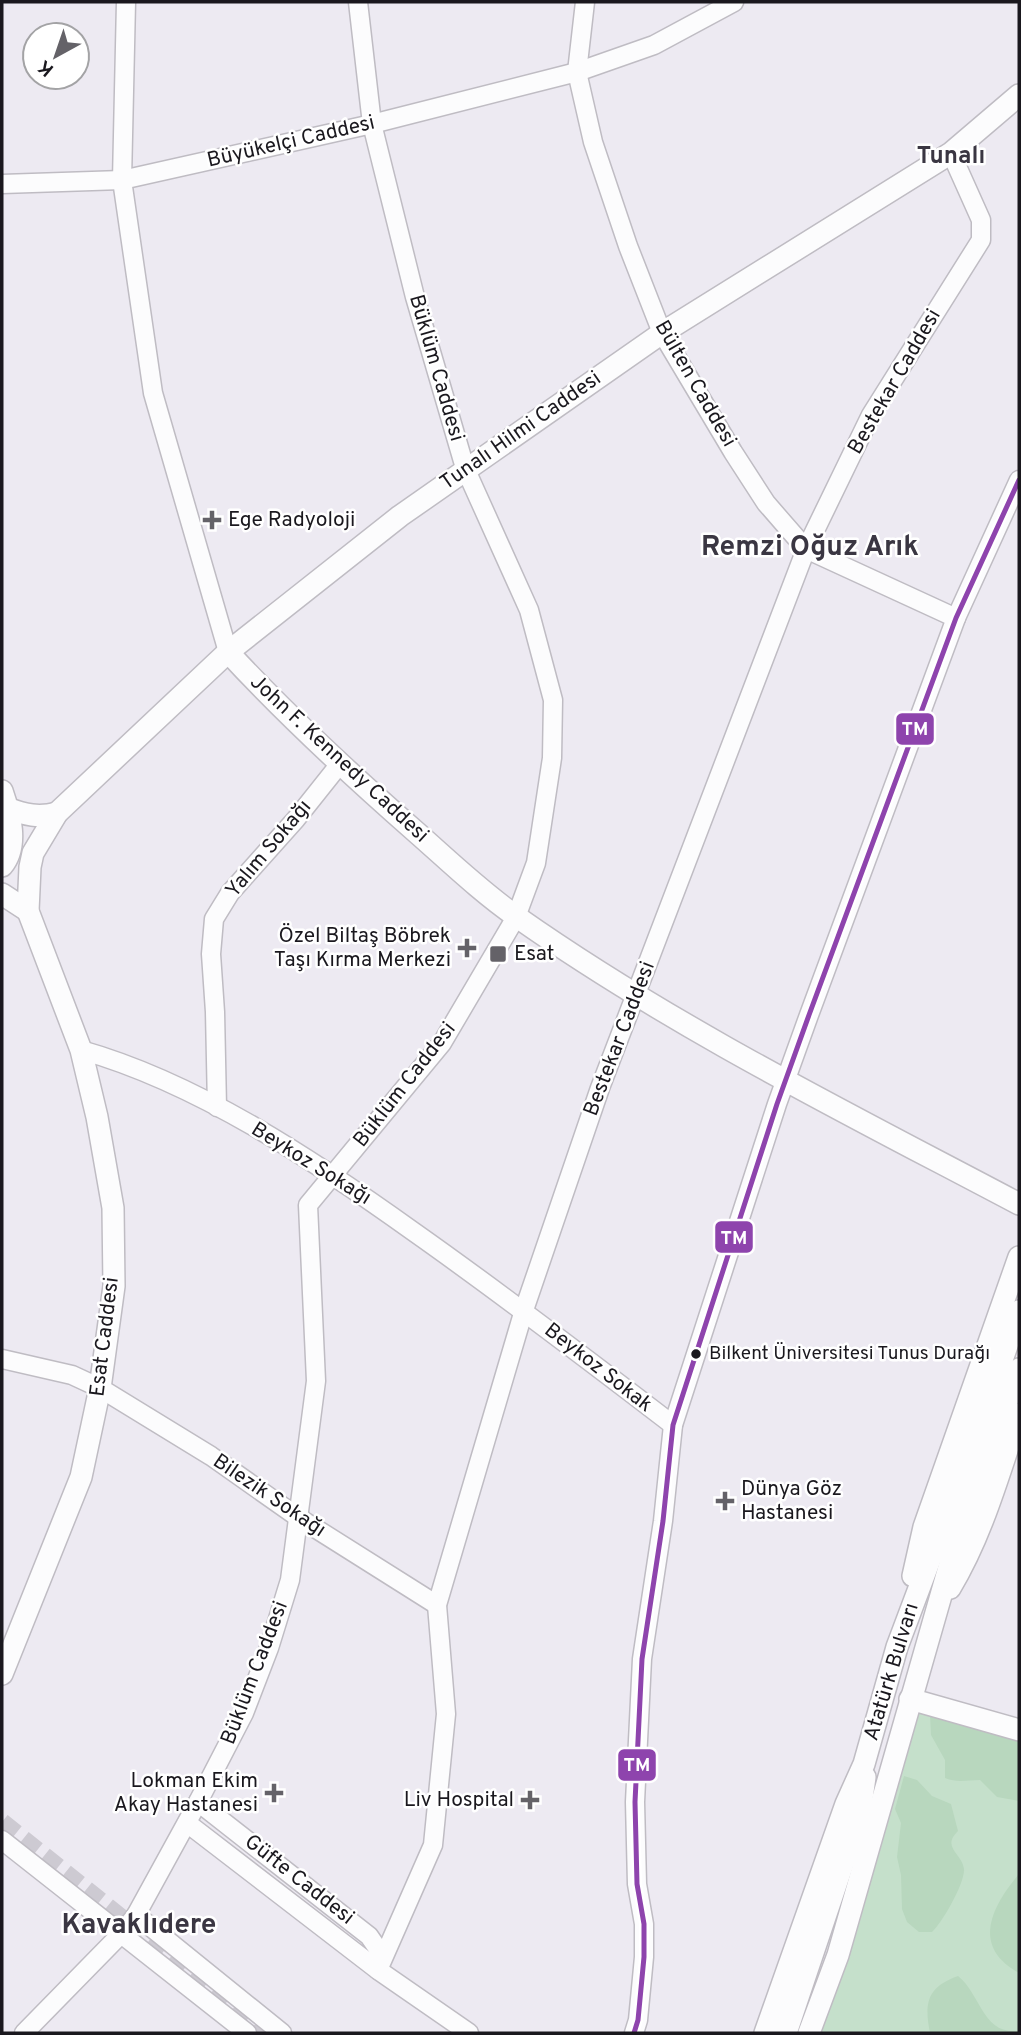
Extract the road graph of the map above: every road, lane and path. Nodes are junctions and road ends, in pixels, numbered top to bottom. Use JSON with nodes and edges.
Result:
{"nodes":[{"id":1,"x":126,"y":2,"type":"edge"},
{"id":2,"x":358,"y":2,"type":"edge"},
{"id":3,"x":585,"y":2,"type":"edge"},
{"id":4,"x":734,"y":2,"type":"edge"},
{"id":5,"x":577,"y":72,"type":"junction"},
{"id":6,"x":1019,"y":95,"type":"edge"},
{"id":7,"x":372,"y":124,"type":"junction"},
{"id":8,"x":951,"y":153,"type":"junction"},
{"id":9,"x":122,"y":180,"type":"junction"},
{"id":10,"x":2,"y":184,"type":"edge"},
{"id":11,"x":662,"y":333,"type":"junction"},
{"id":12,"x":465,"y":468,"type":"junction"},
{"id":13,"x":1019,"y":480,"type":"edge"},
{"id":14,"x":806,"y":549,"type":"junction"},
{"id":15,"x":956,"y":618,"type":"junction"},
{"id":16,"x":229,"y":652,"type":"junction"},
{"id":17,"x":339,"y":765,"type":"junction"},
{"id":18,"x":5,"y":799,"type":"edge"},
{"id":19,"x":57,"y":813,"type":"junction"},
{"id":20,"x":2,"y":866,"type":"edge"},
{"id":21,"x":2,"y":894,"type":"edge"},
{"id":22,"x":28,"y":911,"type":"junction"},
{"id":23,"x":516,"y":917,"type":"junction"},
{"id":24,"x":636,"y":994,"type":"junction"},
{"id":25,"x":81,"y":1050,"type":"junction"},
{"id":26,"x":786,"y":1080,"type":"junction"},
{"id":27,"x":217,"y":1107,"type":"junction"},
{"id":28,"x":334,"y":1175,"type":"junction"},
{"id":29,"x":1019,"y":1204,"type":"edge"},
{"id":30,"x":1017,"y":1268,"type":"edge"},
{"id":31,"x":524,"y":1310,"type":"junction"},
{"id":32,"x":1019,"y":1311,"type":"edge"},
{"id":33,"x":2,"y":1359,"type":"edge"},
{"id":34,"x":1019,"y":1368,"type":"edge"},
{"id":35,"x":100,"y":1388,"type":"junction"},
{"id":36,"x":1019,"y":1414,"type":"edge"},
{"id":37,"x":673,"y":1425,"type":"junction"},
{"id":38,"x":299,"y":1518,"type":"junction"},
{"id":39,"x":437,"y":1605,"type":"junction"},
{"id":40,"x":937,"y":1608,"type":"junction"},
{"id":41,"x":908,"y":1616,"type":"junction"},
{"id":42,"x":2,"y":1674,"type":"edge"},
{"id":43,"x":910,"y":1699,"type":"junction"},
{"id":44,"x":1019,"y":1730,"type":"edge"},
{"id":45,"x":864,"y":1764,"type":"junction"},
{"id":46,"x":198,"y":1802,"type":"junction"},
{"id":47,"x":187,"y":1822,"type":"junction"},
{"id":48,"x":2,"y":1840,"type":"edge"},
{"id":49,"x":298,"y":1879,"type":"junction"},
{"id":50,"x":285,"y":1897,"type":"junction"},
{"id":51,"x":136,"y":1915,"type":"junction"},
{"id":52,"x":121,"y":1934,"type":"junction"},
{"id":53,"x":645,"y":1957,"type":"junction"},
{"id":54,"x":378,"y":1970,"type":"junction"},
{"id":55,"x":24,"y":2033,"type":"edge"},
{"id":56,"x":247,"y":2033,"type":"edge"},
{"id":57,"x":282,"y":2033,"type":"edge"},
{"id":58,"x":469,"y":2033,"type":"edge"},
{"id":59,"x":634,"y":2033,"type":"edge"},
{"id":60,"x":645,"y":2033,"type":"edge"},
{"id":61,"x":765,"y":2033,"type":"edge"},
{"id":62,"x":786,"y":2033,"type":"edge"},
{"id":63,"x":808,"y":2033,"type":"edge"}],
"edges":[{"from":1,"to":9,"type":"street","name":"John F. Kennedy Caddesi"},
{"from":2,"to":7,"type":"street","name":"Büklüm Caddesi"},
{"from":3,"to":5,"type":"street","name":"Bülten Caddesi"},
{"from":4,"to":5,"type":"street","name":"Büyükelçi Caddesi"},
{"from":5,"to":7,"type":"street","name":"Büyükelçi Caddesi"},
{"from":5,"to":11,"type":"street","name":"Bülten Caddesi"},
{"from":6,"to":8,"type":"main road","name":"Tunalı Hilmi Caddesi"},
{"from":7,"to":9,"type":"street","name":"Büyükelçi Caddesi"},
{"from":7,"to":12,"type":"street","name":"Büklüm Caddesi"},
{"from":8,"to":11,"type":"main road","name":"Tunalı Hilmi Caddesi"},
{"from":8,"to":14,"type":"street","name":"Bestekar Caddesi"},
{"from":9,"to":10,"type":"street","name":"Büyükelçi Caddesi"},
{"from":9,"to":16,"type":"street","name":"John F. Kennedy Caddesi"},
{"from":11,"to":12,"type":"main road","name":"Tunalı Hilmi Caddesi"},
{"from":11,"to":14,"type":"street","name":"Bülten Caddesi"},
{"from":12,"to":16,"type":"main road","name":"Tunalı Hilmi Caddesi"},
{"from":12,"to":23,"type":"street","name":"Büklüm Caddesi"},
{"from":13,"to":15,"type":"street"},
{"from":14,"to":15,"type":"street","name":"Bülten Caddesi"},
{"from":14,"to":24,"type":"street","name":"Bestekar Caddesi"},
{"from":15,"to":26,"type":"street"},
{"from":16,"to":17,"type":"main road","name":"John F. Kennedy Caddesi"},
{"from":16,"to":19,"type":"main road","name":"Tunalı Hilmi Caddesi"},
{"from":17,"to":23,"type":"main road","name":"John F. Kennedy Caddesi"},
{"from":17,"to":27,"type":"street","name":"Yalım Sokağı"},
{"from":18,"to":19,"type":"main road"},
{"from":18,"to":20,"type":"main road"},
{"from":19,"to":22,"type":"main road","name":"Tunalı Hilmi Caddesi"},
{"from":21,"to":22,"type":"main road"},
{"from":22,"to":25,"type":"main road","name":"Esat Caddesi"},
{"from":23,"to":24,"type":"main road","name":"John F. Kennedy Caddesi"},
{"from":23,"to":28,"type":"street","name":"Büklüm Caddesi"},
{"from":24,"to":26,"type":"main road","name":"John F. Kennedy Caddesi"},
{"from":24,"to":31,"type":"street","name":"Bestekar Caddesi"},
{"from":25,"to":27,"type":"street","name":"Beykoz Sokağı"},
{"from":25,"to":35,"type":"main road","name":"Esat Caddesi"},
{"from":26,"to":29,"type":"main road","name":"John F. Kennedy Caddesi"},
{"from":26,"to":37,"type":"street"},
{"from":27,"to":28,"type":"street","name":"Beykoz Sokağı"},
{"from":28,"to":31,"type":"street","name":"Beykoz Sokağı"},
{"from":28,"to":38,"type":"street","name":"Büklüm Caddesi"},
{"from":30,"to":41,"type":"main road"},
{"from":31,"to":37,"type":"street","name":"Beykoz Sokak"},
{"from":31,"to":39,"type":"street","name":"Bestekar Caddesi"},
{"from":32,"to":41,"type":"main road","name":"Atatürk Bulvarı"},
{"from":33,"to":35,"type":"street","name":"Bilezik Sokağı"},
{"from":34,"to":40,"type":"main road","name":"Atatürk Bulvarı"},
{"from":35,"to":38,"type":"street","name":"Bilezik Sokağı"},
{"from":35,"to":42,"type":"main road","name":"Esat Caddesi"},
{"from":36,"to":40,"type":"main road"},
{"from":37,"to":53,"type":"street"},
{"from":38,"to":39,"type":"street","name":"Bilezik Sokağı"},
{"from":38,"to":46,"type":"street","name":"Büklüm Caddesi"},
{"from":39,"to":54,"type":"street","name":"Bestekar Caddesi"},
{"from":40,"to":43,"type":"main road","name":"Atatürk Bulvarı"},
{"from":41,"to":45,"type":"main road","name":"Atatürk Bulvarı"},
{"from":43,"to":44,"type":"main road"},
{"from":43,"to":63,"type":"main road","name":"Atatürk Bulvarı"},
{"from":45,"to":61,"type":"main road","name":"Atatürk Bulvarı"},
{"from":45,"to":62,"type":"main road"},
{"from":46,"to":47,"type":"street","name":"Büklüm Caddesi"},
{"from":46,"to":49,"type":"street","name":"Güfte Caddesi"},
{"from":47,"to":50,"type":"street","name":"Güfte Caddesi"},
{"from":47,"to":51,"type":"street","name":"Büklüm Caddesi"},
{"from":48,"to":52,"type":"street"},
{"from":49,"to":50,"type":"street"},
{"from":49,"to":54,"type":"street","name":"Güfte Caddesi"},
{"from":50,"to":54,"type":"street","name":"Güfte Caddesi"},
{"from":51,"to":52,"type":"street","name":"Büklüm Caddesi"},
{"from":51,"to":57,"type":"street"},
{"from":52,"to":55,"type":"street","name":"Büklüm Caddesi"},
{"from":52,"to":56,"type":"street"},
{"from":53,"to":59,"type":"street"},
{"from":53,"to":60,"type":"street"},
{"from":54,"to":58,"type":"street","name":"Güfte Caddesi"}]}
